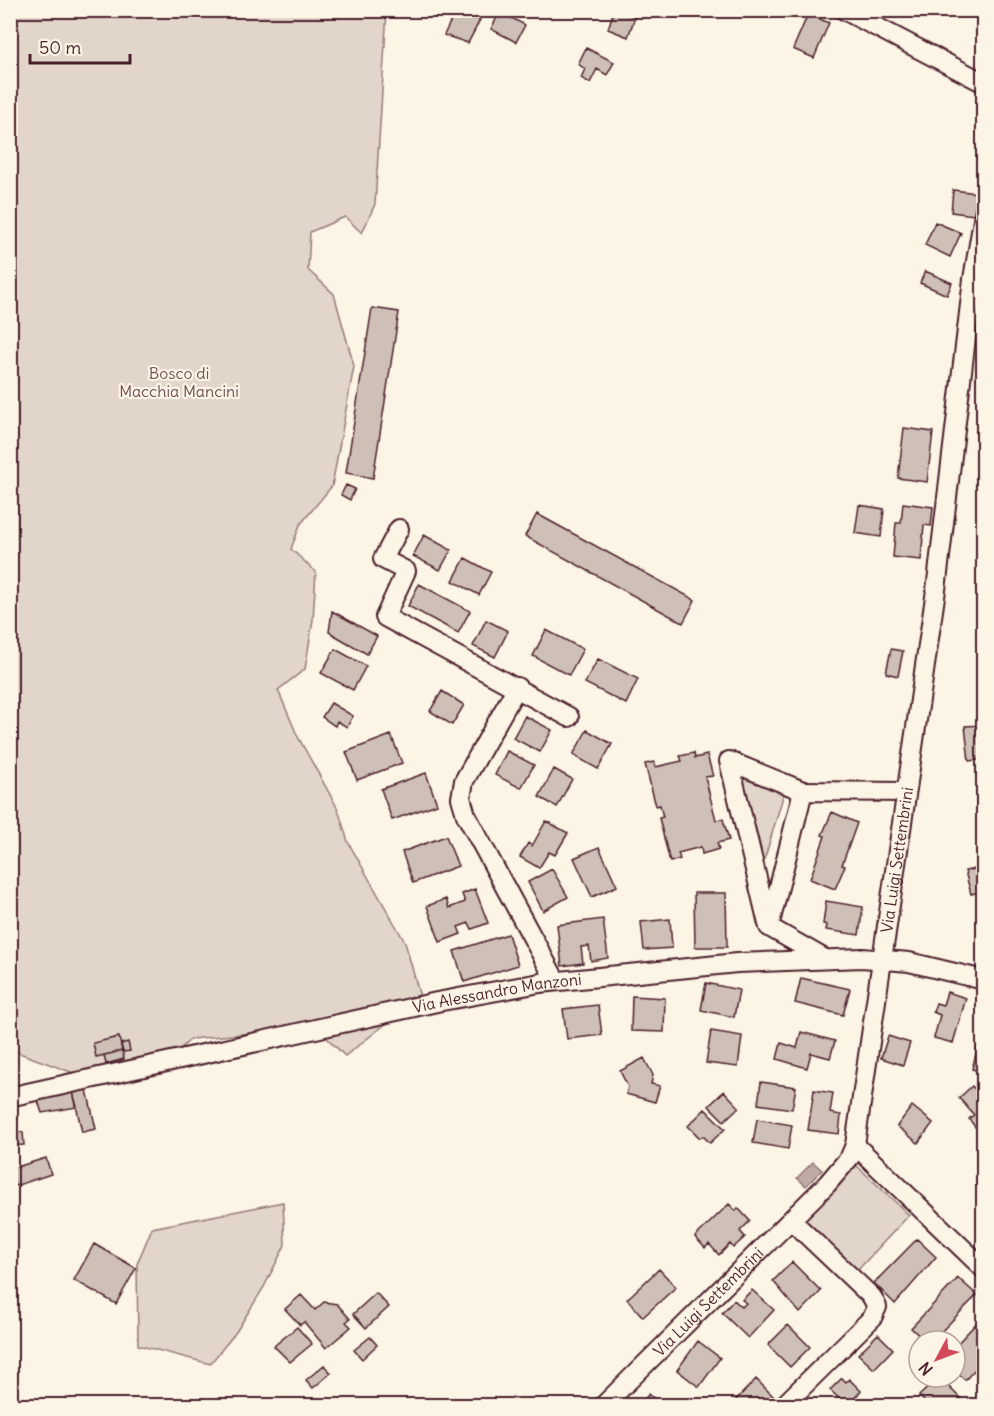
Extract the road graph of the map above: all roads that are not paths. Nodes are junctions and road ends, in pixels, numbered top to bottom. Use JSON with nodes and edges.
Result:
{"nodes":[{"id":1,"x":844,"y":10,"type":"edge"},
{"id":2,"x":984,"y":83,"type":"edge"},
{"id":3,"x":984,"y":214,"type":"edge"},
{"id":4,"x":399,"y":529,"type":"dead end"},
{"id":5,"x":517,"y":687,"type":"junction"},
{"id":6,"x":569,"y":717,"type":"dead end"},
{"id":7,"x":802,"y":791,"type":"junction"},
{"id":8,"x":905,"y":792,"type":"junction"},
{"id":9,"x":769,"y":927,"type":"junction"},
{"id":10,"x":826,"y":959,"type":"junction"},
{"id":11,"x":883,"y":959,"type":"junction"},
{"id":12,"x":984,"y":980,"type":"edge"},
{"id":13,"x":556,"y":981,"type":"junction"},
{"id":14,"x":18,"y":1095,"type":"dead end"},
{"id":15,"x":855,"y":1144,"type":"junction"},
{"id":16,"x":791,"y":1220,"type":"junction"},
{"id":17,"x":984,"y":1269,"type":"edge"},
{"id":18,"x":603,"y":1406,"type":"edge"},
{"id":19,"x":783,"y":1406,"type":"edge"}],
"edges":[{"from":1,"to":2,"type":"street"},
{"from":3,"to":8,"type":"street","name":"Via Luigi Settembrini"},
{"from":4,"to":5,"type":"street"},
{"from":5,"to":6,"type":"street"},
{"from":5,"to":13,"type":"street"},
{"from":7,"to":8,"type":"street"},
{"from":7,"to":9,"type":"street"},
{"from":7,"to":9,"type":"street"},
{"from":8,"to":11,"type":"street","name":"Via Luigi Settembrini"},
{"from":9,"to":10,"type":"street"},
{"from":10,"to":11,"type":"street","name":"Via Alessandro Manzoni"},
{"from":10,"to":13,"type":"street","name":"Via Alessandro Manzoni"},
{"from":11,"to":12,"type":"street","name":"Via Alessandro Manzoni"},
{"from":11,"to":15,"type":"street","name":"Via Luigi Settembrini"},
{"from":13,"to":14,"type":"street","name":"Via Alessandro Manzoni"},
{"from":15,"to":16,"type":"street","name":"Via Luigi Settembrini"},
{"from":15,"to":17,"type":"street"},
{"from":16,"to":18,"type":"street","name":"Via Luigi Settembrini"},
{"from":16,"to":19,"type":"street"}]}
